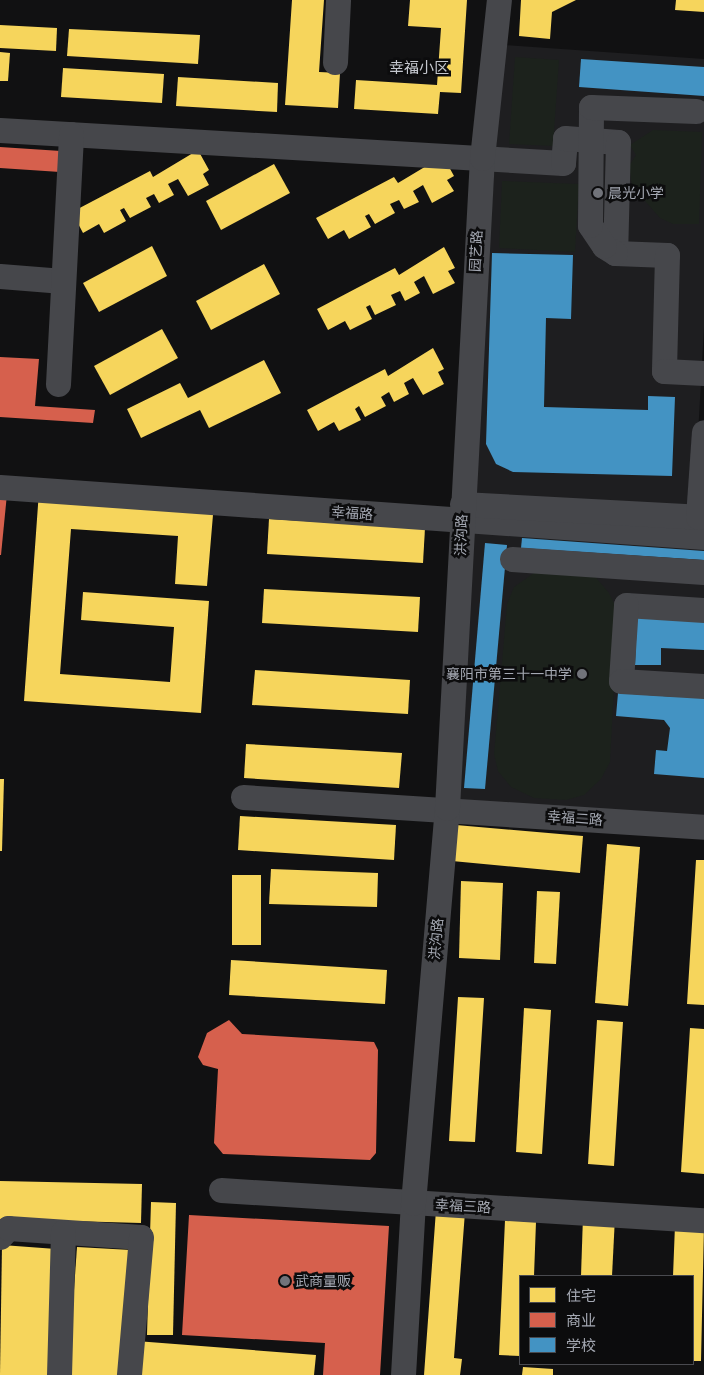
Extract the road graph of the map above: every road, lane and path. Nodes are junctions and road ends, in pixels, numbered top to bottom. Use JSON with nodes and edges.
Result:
{"nodes":[{"id":1,"x":338,"y":0,"type":"edge"},
{"id":2,"x":499,"y":0,"type":"edge"},
{"id":3,"x":334,"y":62,"type":"dead end"},
{"id":4,"x":696,"y":111,"type":"dead end"},
{"id":5,"x":0,"y":130,"type":"edge"},
{"id":6,"x":71,"y":134,"type":"junction"},
{"id":7,"x":591,"y":140,"type":"junction"},
{"id":8,"x":482,"y":158,"type":"junction"},
{"id":9,"x":0,"y":276,"type":"edge"},
{"id":10,"x":63,"y":281,"type":"junction"},
{"id":11,"x":704,"y":373,"type":"edge"},
{"id":12,"x":58,"y":384,"type":"dead end"},
{"id":13,"x":704,"y":432,"type":"edge"},
{"id":14,"x":0,"y":471,"type":"edge"},
{"id":15,"x":0,"y":487,"type":"edge"},
{"id":16,"x":463,"y":512,"type":"junction"},
{"id":17,"x":702,"y":524,"type":"edge"},
{"id":18,"x":512,"y":559,"type":"dead end"},
{"id":19,"x":704,"y":572,"type":"edge"},
{"id":20,"x":704,"y":610,"type":"edge"},
{"id":21,"x":704,"y":686,"type":"edge"},
{"id":22,"x":243,"y":796,"type":"dead end"},
{"id":23,"x":447,"y":808,"type":"junction"},
{"id":24,"x":704,"y":828,"type":"edge"},
{"id":25,"x":221,"y":1190,"type":"dead end"},
{"id":26,"x":413,"y":1204,"type":"junction"},
{"id":27,"x":704,"y":1220,"type":"edge"},
{"id":28,"x":63,"y":1232,"type":"junction"},
{"id":29,"x":0,"y":1237,"type":"edge"},
{"id":30,"x":59,"y":1375,"type":"edge"},
{"id":31,"x":130,"y":1375,"type":"edge"},
{"id":32,"x":403,"y":1375,"type":"edge"}],
"edges":[{"from":1,"to":3,"type":"street"},
{"from":2,"to":8,"type":"street","name":"园艺路"},
{"from":4,"to":7,"type":"street"},
{"from":5,"to":6,"type":"street"},
{"from":6,"to":8,"type":"street"},
{"from":6,"to":10,"type":"street"},
{"from":7,"to":8,"type":"street"},
{"from":7,"to":11,"type":"street"},
{"from":8,"to":16,"type":"street","name":"园艺路"},
{"from":9,"to":10,"type":"street"},
{"from":10,"to":12,"type":"street"},
{"from":13,"to":17,"type":"street"},
{"from":14,"to":16,"type":"street","name":"幸福路"},
{"from":15,"to":16,"type":"street","name":"幸福路"},
{"from":16,"to":17,"type":"street","name":"幸福路"},
{"from":16,"to":23,"type":"street","name":"洪沟路"},
{"from":18,"to":19,"type":"street"},
{"from":20,"to":21,"type":"street"},
{"from":22,"to":23,"type":"street","name":"幸福二路"},
{"from":23,"to":24,"type":"street","name":"幸福二路"},
{"from":23,"to":26,"type":"street","name":"洪沟路"},
{"from":25,"to":26,"type":"street","name":"幸福三路"},
{"from":26,"to":27,"type":"street","name":"幸福三路"},
{"from":26,"to":32,"type":"street","name":"洪沟路"},
{"from":28,"to":29,"type":"street"},
{"from":28,"to":30,"type":"street"},
{"from":28,"to":31,"type":"street"}]}
